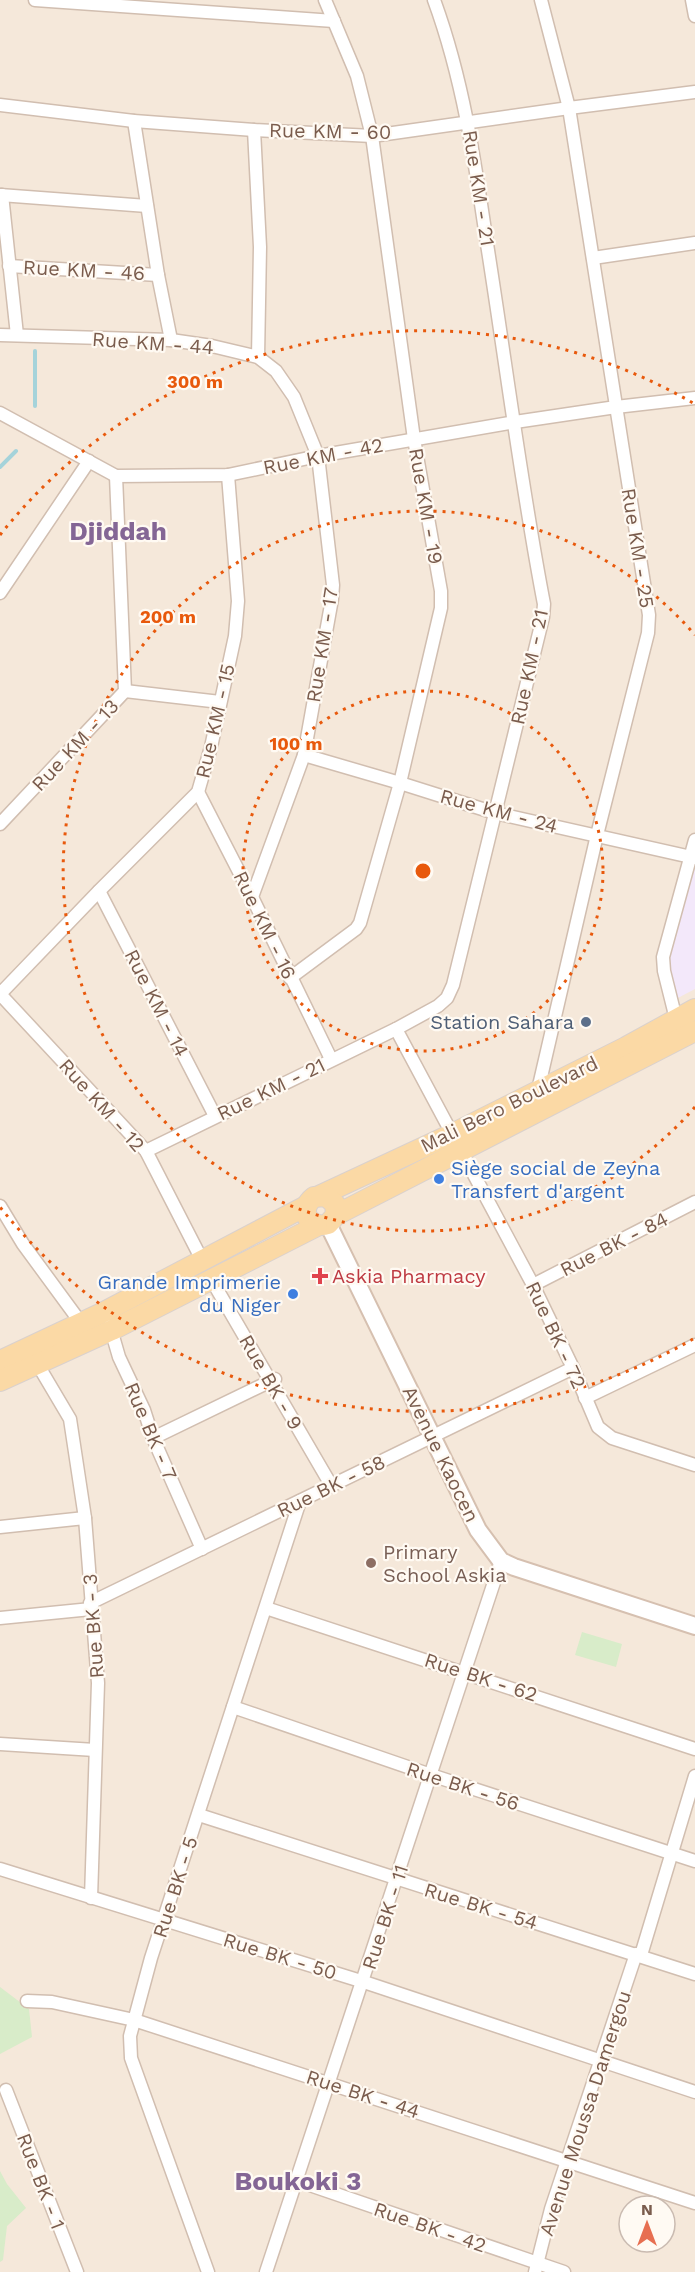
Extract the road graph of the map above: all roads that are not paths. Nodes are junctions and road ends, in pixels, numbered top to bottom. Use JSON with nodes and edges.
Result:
{"nodes":[{"id":1,"x":36,"y":0,"type":"edge"},
{"id":2,"x":325,"y":0,"type":"edge"},
{"id":3,"x":434,"y":0,"type":"edge"},
{"id":4,"x":541,"y":0,"type":"edge"},
{"id":5,"x":692,"y":0,"type":"edge"},
{"id":6,"x":695,"y":16,"type":"edge"},
{"id":7,"x":334,"y":21,"type":"junction"},
{"id":8,"x":695,"y":92,"type":"edge"},
{"id":9,"x":0,"y":105,"type":"edge"},
{"id":10,"x":569,"y":108,"type":"junction"},
{"id":11,"x":134,"y":121,"type":"junction"},
{"id":12,"x":469,"y":123,"type":"junction"},
{"id":13,"x":254,"y":130,"type":"junction"},
{"id":14,"x":372,"y":136,"type":"junction"},
{"id":15,"x":1,"y":195,"type":"edge"},
{"id":16,"x":147,"y":206,"type":"junction"},
{"id":17,"x":695,"y":243,"type":"edge"},
{"id":18,"x":594,"y":258,"type":"junction"},
{"id":19,"x":9,"y":266,"type":"junction"},
{"id":20,"x":158,"y":274,"type":"junction"},
{"id":21,"x":0,"y":335,"type":"edge"},
{"id":22,"x":17,"y":335,"type":"junction"},
{"id":23,"x":171,"y":340,"type":"junction"},
{"id":24,"x":258,"y":357,"type":"junction"},
{"id":25,"x":695,"y":398,"type":"edge"},
{"id":26,"x":616,"y":407,"type":"junction"},
{"id":27,"x":0,"y":413,"type":"edge"},
{"id":28,"x":515,"y":422,"type":"junction"},
{"id":29,"x":414,"y":439,"type":"junction"},
{"id":30,"x":318,"y":456,"type":"junction"},
{"id":31,"x":89,"y":461,"type":"junction"},
{"id":32,"x":228,"y":475,"type":"junction"},
{"id":33,"x":116,"y":476,"type":"junction"},
{"id":34,"x":0,"y":593,"type":"edge"},
{"id":35,"x":125,"y":691,"type":"junction"},
{"id":36,"x":220,"y":702,"type":"junction"},
{"id":37,"x":304,"y":755,"type":"junction"},
{"id":38,"x":400,"y":783,"type":"junction"},
{"id":39,"x":198,"y":792,"type":"junction"},
{"id":40,"x":495,"y":813,"type":"junction"},
{"id":41,"x":0,"y":824,"type":"edge"},
{"id":42,"x":597,"y":835,"type":"junction"},
{"id":43,"x":695,"y":840,"type":"edge"},
{"id":44,"x":693,"y":858,"type":"edge"},
{"id":45,"x":99,"y":891,"type":"junction"},
{"id":46,"x":252,"y":897,"type":"junction"},
{"id":47,"x":290,"y":978,"type":"junction"},
{"id":48,"x":0,"y":994,"type":"edge"},
{"id":49,"x":695,"y":1009,"type":"edge"},
{"id":50,"x":676,"y":1018,"type":"junction"},
{"id":51,"x":396,"y":1029,"type":"junction"},
{"id":52,"x":695,"y":1031,"type":"edge"},
{"id":53,"x":630,"y":1055,"type":"junction"},
{"id":54,"x":331,"y":1059,"type":"junction"},
{"id":55,"x":600,"y":1069,"type":"junction"},
{"id":56,"x":538,"y":1090,"type":"junction"},
{"id":57,"x":215,"y":1116,"type":"junction"},
{"id":58,"x":457,"y":1142,"type":"junction"},
{"id":59,"x":146,"y":1151,"type":"junction"},
{"id":60,"x":314,"y":1200,"type":"junction"},
{"id":61,"x":695,"y":1202,"type":"edge"},
{"id":62,"x":0,"y":1206,"type":"edge"},
{"id":63,"x":327,"y":1222,"type":"junction"},
{"id":64,"x":202,"y":1260,"type":"junction"},
{"id":65,"x":211,"y":1279,"type":"junction"},
{"id":66,"x":533,"y":1285,"type":"junction"},
{"id":67,"x":107,"y":1321,"type":"junction"},
{"id":68,"x":81,"y":1323,"type":"junction"},
{"id":69,"x":695,"y":1345,"type":"edge"},
{"id":70,"x":0,"y":1361,"type":"edge"},
{"id":71,"x":38,"y":1365,"type":"junction"},
{"id":72,"x":573,"y":1368,"type":"junction"},
{"id":73,"x":272,"y":1380,"type":"junction"},
{"id":74,"x":0,"y":1381,"type":"edge"},
{"id":75,"x":585,"y":1398,"type":"junction"},
{"id":76,"x":432,"y":1437,"type":"junction"},
{"id":77,"x":153,"y":1438,"type":"junction"},
{"id":78,"x":695,"y":1465,"type":"edge"},
{"id":79,"x":331,"y":1485,"type":"junction"},
{"id":80,"x":300,"y":1501,"type":"junction"},
{"id":81,"x":85,"y":1518,"type":"junction"},
{"id":82,"x":0,"y":1527,"type":"edge"},
{"id":83,"x":202,"y":1549,"type":"junction"},
{"id":84,"x":501,"y":1560,"type":"junction"},
{"id":85,"x":90,"y":1606,"type":"junction"},
{"id":86,"x":266,"y":1608,"type":"junction"},
{"id":87,"x":0,"y":1618,"type":"edge"},
{"id":88,"x":695,"y":1626,"type":"edge"},
{"id":89,"x":466,"y":1672,"type":"junction"},
{"id":90,"x":233,"y":1707,"type":"junction"},
{"id":91,"x":0,"y":1744,"type":"edge"},
{"id":92,"x":695,"y":1749,"type":"edge"},
{"id":93,"x":94,"y":1750,"type":"junction"},
{"id":94,"x":431,"y":1775,"type":"junction"},
{"id":95,"x":695,"y":1776,"type":"edge"},
{"id":96,"x":199,"y":1815,"type":"junction"},
{"id":97,"x":672,"y":1853,"type":"junction"},
{"id":98,"x":695,"y":1861,"type":"edge"},
{"id":99,"x":0,"y":1869,"type":"edge"},
{"id":100,"x":397,"y":1879,"type":"junction"},
{"id":101,"x":91,"y":1898,"type":"junction"},
{"id":102,"x":164,"y":1921,"type":"junction"},
{"id":103,"x":638,"y":1955,"type":"junction"},
{"id":104,"x":695,"y":1974,"type":"edge"},
{"id":105,"x":364,"y":1982,"type":"junction"},
{"id":106,"x":27,"y":2001,"type":"dead end"},
{"id":107,"x":134,"y":2020,"type":"junction"},
{"id":108,"x":602,"y":2059,"type":"junction"},
{"id":109,"x":330,"y":2083,"type":"junction"},
{"id":110,"x":6,"y":2090,"type":"dead end"},
{"id":111,"x":695,"y":2092,"type":"edge"},
{"id":112,"x":567,"y":2160,"type":"junction"},
{"id":113,"x":298,"y":2181,"type":"junction"},
{"id":114,"x":695,"y":2203,"type":"edge"},
{"id":115,"x":536,"y":2268,"type":"edge"},
{"id":116,"x":77,"y":2272,"type":"edge"},
{"id":117,"x":208,"y":2272,"type":"edge"},
{"id":118,"x":266,"y":2272,"type":"edge"},
{"id":119,"x":564,"y":2272,"type":"edge"}],
"edges":[{"from":1,"to":7,"type":"street"},
{"from":2,"to":7,"type":"street","name":"Rue KM - 19"},
{"from":3,"to":12,"type":"street","name":"Rue KM - 21"},
{"from":4,"to":10,"type":"street","name":"Rue KM - 25"},
{"from":5,"to":6,"type":"street"},
{"from":7,"to":14,"type":"street","name":"Rue KM - 19"},
{"from":8,"to":10,"type":"street","name":"Rue KM - 60"},
{"from":9,"to":11,"type":"street","name":"Rue KM - 60"},
{"from":10,"to":12,"type":"street","name":"Rue KM - 60"},
{"from":10,"to":18,"type":"street","name":"Rue KM - 25"},
{"from":11,"to":13,"type":"street","name":"Rue KM - 60"},
{"from":11,"to":16,"type":"street"},
{"from":12,"to":14,"type":"street","name":"Rue KM - 60"},
{"from":12,"to":28,"type":"street","name":"Rue KM - 21"},
{"from":13,"to":14,"type":"street","name":"Rue KM - 60"},
{"from":13,"to":24,"type":"street"},
{"from":14,"to":29,"type":"street","name":"Rue KM - 19"},
{"from":15,"to":16,"type":"street"},
{"from":15,"to":19,"type":"street"},
{"from":16,"to":20,"type":"street"},
{"from":17,"to":18,"type":"street"},
{"from":18,"to":26,"type":"street","name":"Rue KM - 25"},
{"from":19,"to":20,"type":"street","name":"Rue KM - 46"},
{"from":19,"to":22,"type":"street"},
{"from":20,"to":23,"type":"street"},
{"from":21,"to":22,"type":"street","name":"Rue KM - 44"},
{"from":22,"to":23,"type":"street","name":"Rue KM - 44"},
{"from":23,"to":24,"type":"street","name":"Rue KM - 44"},
{"from":24,"to":30,"type":"street","name":"Rue KM - 44"},
{"from":25,"to":26,"type":"street","name":"Rue KM - 42"},
{"from":26,"to":28,"type":"street","name":"Rue KM - 42"},
{"from":26,"to":42,"type":"street","name":"Rue KM - 25"},
{"from":27,"to":31,"type":"street","name":"Rue KM - 42"},
{"from":28,"to":29,"type":"street","name":"Rue KM - 42"},
{"from":28,"to":40,"type":"street","name":"Rue KM - 21"},
{"from":29,"to":30,"type":"street","name":"Rue KM - 42"},
{"from":29,"to":38,"type":"street","name":"Rue KM - 19"},
{"from":30,"to":32,"type":"street","name":"Rue KM - 42"},
{"from":30,"to":37,"type":"street","name":"Rue KM - 17"},
{"from":31,"to":33,"type":"street","name":"Rue KM - 42"},
{"from":31,"to":34,"type":"street"},
{"from":32,"to":33,"type":"street","name":"Rue KM - 42"},
{"from":32,"to":36,"type":"street","name":"Rue KM - 15"},
{"from":33,"to":35,"type":"street","name":"Rue KM - 13"},
{"from":35,"to":36,"type":"street"},
{"from":35,"to":41,"type":"street","name":"Rue KM - 13"},
{"from":36,"to":39,"type":"street","name":"Rue KM - 15"},
{"from":37,"to":38,"type":"street","name":"Rue KM - 24"},
{"from":37,"to":46,"type":"street","name":"Rue KM - 17"},
{"from":38,"to":40,"type":"street","name":"Rue KM - 24"},
{"from":38,"to":47,"type":"street","name":"Rue KM - 19"},
{"from":39,"to":45,"type":"street","name":"Rue KM - 15"},
{"from":39,"to":46,"type":"street","name":"Rue KM - 16"},
{"from":40,"to":42,"type":"street","name":"Rue KM - 24"},
{"from":40,"to":51,"type":"street","name":"Rue KM - 21"},
{"from":42,"to":44,"type":"street","name":"Rue KM - 24"},
{"from":42,"to":56,"type":"street","name":"Rue KM - 25"},
{"from":43,"to":44,"type":"street"},
{"from":44,"to":50,"type":"street"},
{"from":45,"to":48,"type":"street","name":"Rue KM - 15"},
{"from":45,"to":57,"type":"street","name":"Rue KM - 14"},
{"from":46,"to":47,"type":"street","name":"Rue KM - 16"},
{"from":47,"to":54,"type":"street","name":"Rue KM - 16"},
{"from":48,"to":59,"type":"street","name":"Rue KM - 12"},
{"from":49,"to":50,"type":"main road","name":"Mali Bero Boulevard"},
{"from":50,"to":53,"type":"main road","name":"Mali Bero Boulevard"},
{"from":51,"to":54,"type":"street","name":"Rue KM - 21"},
{"from":51,"to":58,"type":"street","name":"Rue BK - 72"},
{"from":52,"to":53,"type":"main road","name":"Mali Bero Boulevard"},
{"from":53,"to":55,"type":"main road","name":"Mali Bero Boulevard"},
{"from":54,"to":57,"type":"street","name":"Rue KM - 21"},
{"from":55,"to":56,"type":"main road","name":"Mali Bero Boulevard"},
{"from":55,"to":58,"type":"main road","name":"Mali Bero Boulevard"},
{"from":56,"to":58,"type":"main road","name":"Mali Bero Boulevard"},
{"from":57,"to":59,"type":"street","name":"Rue KM - 21"},
{"from":58,"to":60,"type":"main road","name":"Mali Bero Boulevard"},
{"from":58,"to":63,"type":"main road","name":"Mali Bero Boulevard"},
{"from":58,"to":66,"type":"street","name":"Rue BK - 72"},
{"from":59,"to":64,"type":"street","name":"Rue KM - 12"},
{"from":60,"to":63,"type":"main road"},
{"from":60,"to":63,"type":"main road"},
{"from":60,"to":64,"type":"main road","name":"Mali Bero Boulevard"},
{"from":61,"to":66,"type":"street","name":"Rue BK - 84"},
{"from":62,"to":68,"type":"street"},
{"from":63,"to":65,"type":"main road","name":"Mali Bero Boulevard"},
{"from":63,"to":76,"type":"street","name":"Avenue Kaocen"},
{"from":64,"to":67,"type":"main road","name":"Mali Bero Boulevard"},
{"from":65,"to":67,"type":"main road","name":"Mali Bero Boulevard"},
{"from":65,"to":73,"type":"street","name":"Rue BK - 9"},
{"from":66,"to":72,"type":"street","name":"Rue BK - 72"},
{"from":67,"to":68,"type":"main road"},
{"from":67,"to":71,"type":"main road"},
{"from":67,"to":77,"type":"street","name":"Rue BK - 7"},
{"from":68,"to":70,"type":"main road"},
{"from":69,"to":75,"type":"street"},
{"from":71,"to":74,"type":"main road"},
{"from":71,"to":81,"type":"street","name":"Rue BK - 3"},
{"from":72,"to":75,"type":"street","name":"Rue BK - 72"},
{"from":72,"to":76,"type":"street","name":"Rue BK - 58"},
{"from":73,"to":77,"type":"street"},
{"from":73,"to":79,"type":"street","name":"Rue BK - 9"},
{"from":75,"to":78,"type":"street","name":"Rue BK - 72"},
{"from":76,"to":79,"type":"street","name":"Rue BK - 58"},
{"from":76,"to":84,"type":"street","name":"Avenue Kaocen"},
{"from":77,"to":83,"type":"street","name":"Rue BK - 7"},
{"from":79,"to":80,"type":"street","name":"Rue BK - 58"},
{"from":80,"to":83,"type":"street","name":"Rue BK - 58"},
{"from":80,"to":86,"type":"street","name":"Rue BK - 5"},
{"from":81,"to":82,"type":"street"},
{"from":81,"to":85,"type":"street","name":"Rue BK - 3"},
{"from":83,"to":85,"type":"street","name":"Rue BK - 58"},
{"from":84,"to":88,"type":"street","name":"Avenue Kaocen"},
{"from":84,"to":89,"type":"street","name":"Rue BK - 11"},
{"from":85,"to":87,"type":"street","name":"Rue BK - 58"},
{"from":85,"to":93,"type":"street","name":"Rue BK - 3"},
{"from":86,"to":89,"type":"street","name":"Rue BK - 62"},
{"from":86,"to":90,"type":"street","name":"Rue BK - 5"},
{"from":89,"to":92,"type":"street","name":"Rue BK - 62"},
{"from":89,"to":94,"type":"street","name":"Rue BK - 11"},
{"from":90,"to":94,"type":"street","name":"Rue BK - 56"},
{"from":90,"to":96,"type":"street","name":"Rue BK - 5"},
{"from":91,"to":93,"type":"street"},
{"from":93,"to":101,"type":"street","name":"Rue BK - 3"},
{"from":94,"to":97,"type":"street","name":"Rue BK - 56"},
{"from":94,"to":100,"type":"street","name":"Rue BK - 11"},
{"from":95,"to":97,"type":"street","name":"Avenue Moussa Damergou"},
{"from":96,"to":100,"type":"street","name":"Rue BK - 54"},
{"from":96,"to":102,"type":"street","name":"Rue BK - 5"},
{"from":97,"to":98,"type":"street","name":"Rue BK - 56"},
{"from":97,"to":103,"type":"street","name":"Avenue Moussa Damergou"},
{"from":99,"to":101,"type":"street","name":"Rue BK - 50"},
{"from":100,"to":103,"type":"street","name":"Rue BK - 54"},
{"from":100,"to":105,"type":"street","name":"Rue BK - 11"},
{"from":101,"to":102,"type":"street","name":"Rue BK - 50"},
{"from":102,"to":105,"type":"street","name":"Rue BK - 50"},
{"from":102,"to":107,"type":"street","name":"Rue BK - 5"},
{"from":103,"to":104,"type":"street","name":"Rue BK - 54"},
{"from":103,"to":108,"type":"street","name":"Avenue Moussa Damergou"},
{"from":105,"to":108,"type":"street","name":"Rue BK - 50"},
{"from":105,"to":109,"type":"street","name":"Rue BK - 11"},
{"from":106,"to":107,"type":"street","name":"Rue BK - 44"},
{"from":107,"to":109,"type":"street","name":"Rue BK - 44"},
{"from":107,"to":117,"type":"street","name":"Rue BK - 5"},
{"from":108,"to":111,"type":"street","name":"Rue BK - 50"},
{"from":108,"to":112,"type":"street","name":"Avenue Moussa Damergou"},
{"from":109,"to":112,"type":"street","name":"Rue BK - 44"},
{"from":109,"to":113,"type":"street","name":"Rue BK - 11"},
{"from":110,"to":116,"type":"street","name":"Rue BK - 1"},
{"from":112,"to":114,"type":"street","name":"Rue BK - 44"},
{"from":112,"to":115,"type":"street","name":"Avenue Moussa Damergou"},
{"from":113,"to":115,"type":"street","name":"Rue BK - 42"},
{"from":113,"to":118,"type":"street","name":"Rue BK - 11"},
{"from":115,"to":119,"type":"street","name":"Rue BK - 42"}]}
